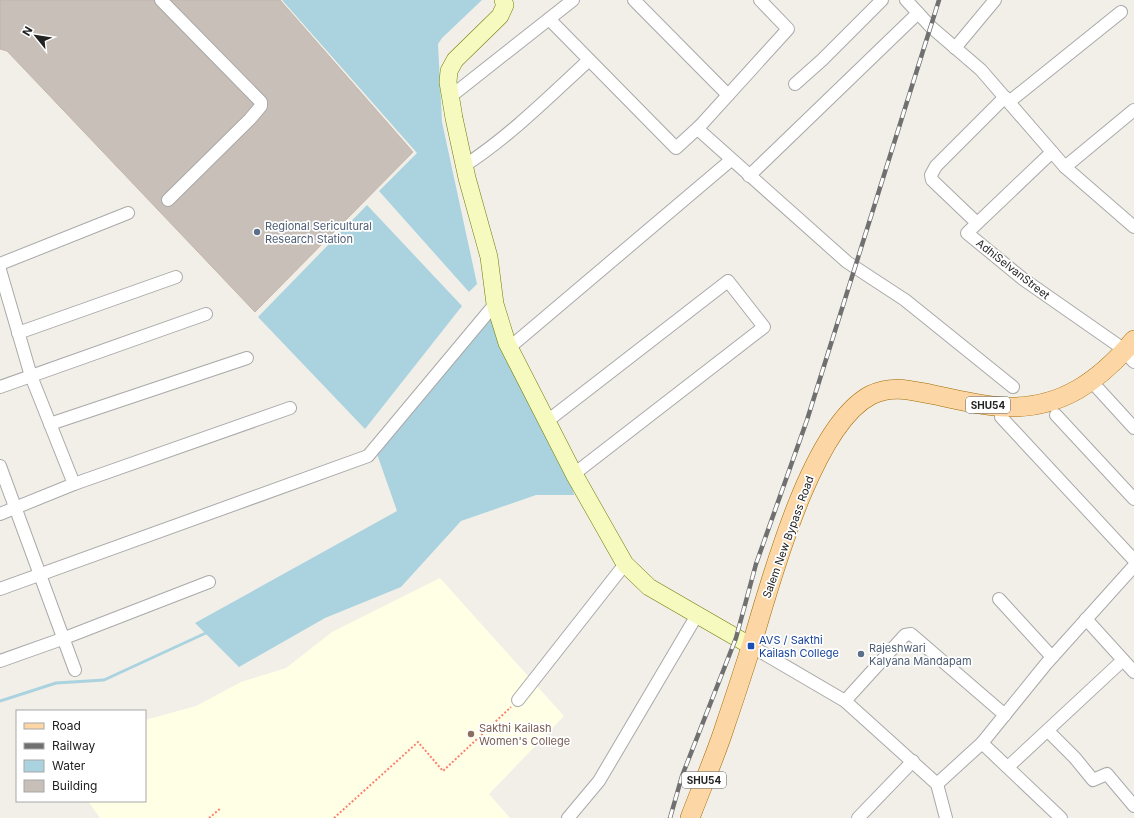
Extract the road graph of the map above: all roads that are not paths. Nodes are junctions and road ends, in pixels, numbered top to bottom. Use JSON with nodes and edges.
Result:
{"nodes":[{"id":1,"x":161,"y":0,"type":"edge"},
{"id":2,"x":503,"y":0,"type":"edge"},
{"id":3,"x":573,"y":0,"type":"edge"},
{"id":4,"x":634,"y":0,"type":"edge"},
{"id":5,"x":760,"y":0,"type":"edge"},
{"id":6,"x":882,"y":0,"type":"edge"},
{"id":7,"x":906,"y":0,"type":"edge"},
{"id":8,"x":995,"y":0,"type":"edge"},
{"id":9,"x":918,"y":12,"type":"junction"},
{"id":10,"x":1120,"y":12,"type":"dead end"},
{"id":11,"x":549,"y":19,"type":"junction"},
{"id":12,"x":955,"y":48,"type":"junction"},
{"id":13,"x":589,"y":60,"type":"junction"},
{"id":14,"x":795,"y":84,"type":"dead end"},
{"id":15,"x":728,"y":96,"type":"junction"},
{"id":16,"x":450,"y":97,"type":"junction"},
{"id":17,"x":1007,"y":100,"type":"junction"},
{"id":18,"x":1134,"y":110,"type":"edge"},
{"id":19,"x":700,"y":126,"type":"junction"},
{"id":20,"x":1052,"y":152,"type":"junction"},
{"id":21,"x":731,"y":160,"type":"junction"},
{"id":22,"x":464,"y":166,"type":"junction"},
{"id":23,"x":1065,"y":167,"type":"junction"},
{"id":24,"x":749,"y":176,"type":"junction"},
{"id":25,"x":168,"y":200,"type":"dead end"},
{"id":26,"x":128,"y":213,"type":"dead end"},
{"id":27,"x":977,"y":223,"type":"junction"},
{"id":28,"x":1134,"y":227,"type":"edge"},
{"id":29,"x":0,"y":264,"type":"edge"},
{"id":30,"x":0,"y":270,"type":"edge"},
{"id":31,"x":176,"y":277,"type":"dead end"},
{"id":32,"x":495,"y":304,"type":"junction"},
{"id":33,"x":206,"y":314,"type":"dead end"},
{"id":34,"x":1134,"y":329,"type":"edge"},
{"id":35,"x":18,"y":334,"type":"junction"},
{"id":36,"x":509,"y":348,"type":"junction"},
{"id":37,"x":1128,"y":350,"type":"edge"},
{"id":38,"x":247,"y":358,"type":"dead end"},
{"id":39,"x":31,"y":376,"type":"junction"},
{"id":40,"x":1092,"y":382,"type":"junction"},
{"id":41,"x":0,"y":387,"type":"edge"},
{"id":42,"x":1013,"y":387,"type":"dead end"},
{"id":43,"x":290,"y":408,"type":"dead end"},
{"id":44,"x":1056,"y":415,"type":"dead end"},
{"id":45,"x":1001,"y":417,"type":"dead end"},
{"id":46,"x":546,"y":422,"type":"junction"},
{"id":47,"x":50,"y":424,"type":"junction"},
{"id":48,"x":1134,"y":428,"type":"edge"},
{"id":49,"x":836,"y":429,"type":"junction"},
{"id":50,"x":0,"y":466,"type":"edge"},
{"id":51,"x":574,"y":474,"type":"junction"},
{"id":52,"x":74,"y":484,"type":"junction"},
{"id":53,"x":1134,"y":499,"type":"edge"},
{"id":54,"x":15,"y":508,"type":"junction"},
{"id":55,"x":0,"y":514,"type":"edge"},
{"id":56,"x":1134,"y":560,"type":"edge"},
{"id":57,"x":625,"y":564,"type":"junction"},
{"id":58,"x":1134,"y":566,"type":"edge"},
{"id":59,"x":39,"y":575,"type":"junction"},
{"id":60,"x":209,"y":582,"type":"dead end"},
{"id":61,"x":0,"y":590,"type":"edge"},
{"id":62,"x":999,"y":599,"type":"dead end"},
{"id":63,"x":697,"y":615,"type":"junction"},
{"id":64,"x":1086,"y":620,"type":"junction"},
{"id":65,"x":62,"y":639,"type":"junction"},
{"id":66,"x":751,"y":646,"type":"junction"},
{"id":67,"x":1052,"y":657,"type":"junction"},
{"id":68,"x":1123,"y":660,"type":"junction"},
{"id":69,"x":0,"y":661,"type":"edge"},
{"id":70,"x":74,"y":670,"type":"dead end"},
{"id":71,"x":1134,"y":672,"type":"edge"},
{"id":72,"x":518,"y":700,"type":"road end"},
{"id":73,"x":845,"y":701,"type":"junction"},
{"id":74,"x":1005,"y":715,"type":"junction"},
{"id":75,"x":1048,"y":731,"type":"junction"},
{"id":76,"x":720,"y":742,"type":"junction"},
{"id":77,"x":982,"y":743,"type":"junction"},
{"id":78,"x":912,"y":761,"type":"junction"},
{"id":79,"x":1008,"y":767,"type":"junction"},
{"id":80,"x":938,"y":784,"type":"junction"},
{"id":81,"x":1134,"y":806,"type":"edge"},
{"id":82,"x":568,"y":818,"type":"edge"},
{"id":83,"x":690,"y":818,"type":"edge"},
{"id":84,"x":700,"y":818,"type":"edge"},
{"id":85,"x":858,"y":818,"type":"edge"},
{"id":86,"x":946,"y":818,"type":"edge"},
{"id":87,"x":1060,"y":818,"type":"edge"}],
"edges":[{"from":1,"to":25,"type":"street"},
{"from":2,"to":16,"type":"street"},
{"from":3,"to":11,"type":"street"},
{"from":4,"to":15,"type":"street"},
{"from":5,"to":15,"type":"street"},
{"from":6,"to":14,"type":"street"},
{"from":7,"to":9,"type":"street"},
{"from":8,"to":12,"type":"street"},
{"from":9,"to":12,"type":"street"},
{"from":9,"to":24,"type":"street"},
{"from":10,"to":17,"type":"street"},
{"from":11,"to":13,"type":"street"},
{"from":11,"to":16,"type":"street"},
{"from":12,"to":17,"type":"street"},
{"from":13,"to":19,"type":"street"},
{"from":13,"to":22,"type":"street"},
{"from":15,"to":19,"type":"street"},
{"from":16,"to":22,"type":"street"},
{"from":17,"to":20,"type":"street"},
{"from":17,"to":27,"type":"street"},
{"from":18,"to":23,"type":"street"},
{"from":19,"to":21,"type":"street"},
{"from":20,"to":23,"type":"street"},
{"from":20,"to":27,"type":"street","name":"AdhiSelvanStreet"},
{"from":21,"to":24,"type":"street"},
{"from":21,"to":36,"type":"street"},
{"from":22,"to":32,"type":"street"},
{"from":23,"to":28,"type":"street"},
{"from":24,"to":42,"type":"street"},
{"from":26,"to":29,"type":"street"},
{"from":27,"to":37,"type":"street","name":"AdhiSelvanStreet"},
{"from":30,"to":35,"type":"street"},
{"from":31,"to":35,"type":"street"},
{"from":32,"to":36,"type":"street"},
{"from":32,"to":59,"type":"street"},
{"from":33,"to":39,"type":"street"},
{"from":34,"to":37,"type":"main road"},
{"from":35,"to":39,"type":"street"},
{"from":36,"to":46,"type":"street"},
{"from":37,"to":40,"type":"main road","name":"Salem New Bypass Road","number":"SHU54"},
{"from":37,"to":49,"type":"main road"},
{"from":38,"to":47,"type":"street"},
{"from":39,"to":41,"type":"street"},
{"from":39,"to":47,"type":"street"},
{"from":40,"to":48,"type":"street"},
{"from":40,"to":49,"type":"main road","name":"Salem New Bypass Road","number":"SHU54"},
{"from":43,"to":52,"type":"street"},
{"from":44,"to":53,"type":"street"},
{"from":45,"to":56,"type":"street"},
{"from":46,"to":51,"type":"street"},
{"from":46,"to":51,"type":"street"},
{"from":47,"to":52,"type":"street"},
{"from":49,"to":66,"type":"main road","name":"Salem New Bypass Road","number":"SHU54"},
{"from":50,"to":54,"type":"street"},
{"from":51,"to":57,"type":"street"},
{"from":52,"to":54,"type":"street"},
{"from":54,"to":55,"type":"street"},
{"from":54,"to":59,"type":"street"},
{"from":57,"to":63,"type":"street"},
{"from":57,"to":72,"type":"street"},
{"from":58,"to":64,"type":"street"},
{"from":59,"to":61,"type":"street"},
{"from":59,"to":65,"type":"street"},
{"from":60,"to":65,"type":"street"},
{"from":62,"to":67,"type":"street"},
{"from":63,"to":66,"type":"street"},
{"from":63,"to":82,"type":"street"},
{"from":64,"to":67,"type":"street"},
{"from":64,"to":68,"type":"street"},
{"from":65,"to":69,"type":"street"},
{"from":65,"to":70,"type":"street"},
{"from":66,"to":73,"type":"street"},
{"from":66,"to":76,"type":"main road","name":"Salem New Bypass Road","number":"SHU54"},
{"from":67,"to":74,"type":"street"},
{"from":68,"to":71,"type":"street"},
{"from":68,"to":75,"type":"street"},
{"from":73,"to":74,"type":"street"},
{"from":73,"to":78,"type":"street"},
{"from":74,"to":77,"type":"street"},
{"from":75,"to":79,"type":"street"},
{"from":75,"to":81,"type":"street"},
{"from":76,"to":83,"type":"main road","name":"Salem New Bypass Road","number":"SHU54"},
{"from":76,"to":84,"type":"main road","name":"Salem New Bypass Road","number":"SHU54"},
{"from":77,"to":79,"type":"street"},
{"from":77,"to":80,"type":"street"},
{"from":78,"to":80,"type":"street"},
{"from":78,"to":85,"type":"street"},
{"from":79,"to":87,"type":"street"},
{"from":80,"to":86,"type":"street"}]}
